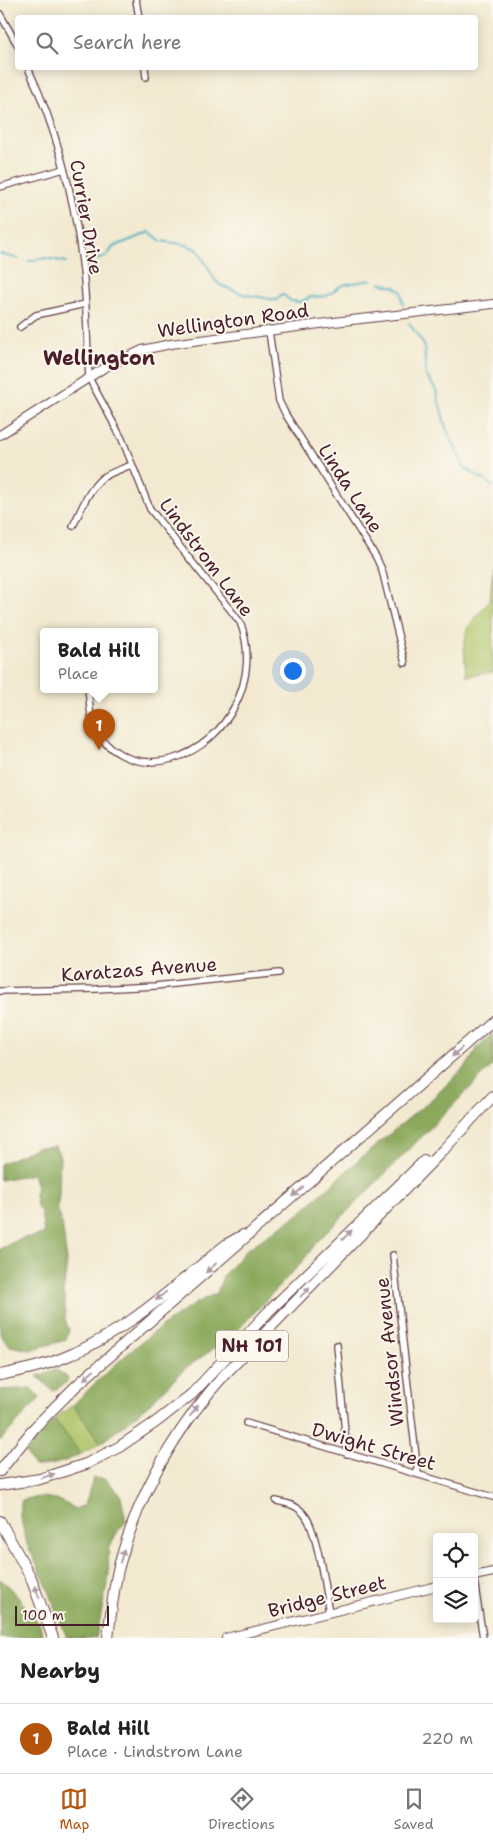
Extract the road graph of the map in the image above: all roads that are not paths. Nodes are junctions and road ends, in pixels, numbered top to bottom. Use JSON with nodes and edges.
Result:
{"nodes":[{"id":1,"x":136,"y":0,"type":"edge"},
{"id":2,"x":0,"y":14,"type":"edge"},
{"id":3,"x":138,"y":15,"type":"edge"},
{"id":4,"x":15,"y":41,"type":"edge"},
{"id":5,"x":29,"y":70,"type":"edge"},
{"id":6,"x":145,"y":70,"type":"edge"},
{"id":7,"x":146,"y":77,"type":"dead end"},
{"id":8,"x":64,"y":169,"type":"junction"},
{"id":9,"x":0,"y":187,"type":"edge"},
{"id":10,"x":86,"y":304,"type":"junction"},
{"id":11,"x":493,"y":304,"type":"edge"},
{"id":12,"x":20,"y":327,"type":"dead end"},
{"id":13,"x":269,"y":331,"type":"junction"},
{"id":14,"x":89,"y":378,"type":"junction"},
{"id":15,"x":0,"y":435,"type":"edge"},
{"id":16,"x":131,"y":465,"type":"junction"},
{"id":17,"x":73,"y":526,"type":"dead end"},
{"id":18,"x":405,"y":663,"type":"dead end"},
{"id":19,"x":89,"y":693,"type":"edge"},
{"id":20,"x":279,"y":973,"type":"dead end"},
{"id":21,"x":0,"y":991,"type":"edge"},
{"id":22,"x":493,"y":1020,"type":"edge"},
{"id":23,"x":493,"y":1096,"type":"edge"},
{"id":24,"x":484,"y":1106,"type":"junction"},
{"id":25,"x":261,"y":1224,"type":"junction"},
{"id":26,"x":393,"y":1256,"type":"dead end"},
{"id":27,"x":337,"y":1345,"type":"dead end"},
{"id":28,"x":0,"y":1375,"type":"edge"},
{"id":29,"x":246,"y":1423,"type":"dead end"},
{"id":30,"x":347,"y":1454,"type":"junction"},
{"id":31,"x":0,"y":1471,"type":"edge"},
{"id":32,"x":418,"y":1474,"type":"junction"},
{"id":33,"x":0,"y":1485,"type":"edge"},
{"id":34,"x":493,"y":1497,"type":"edge"},
{"id":35,"x":276,"y":1501,"type":"dead end"},
{"id":36,"x":0,"y":1521,"type":"edge"},
{"id":37,"x":493,"y":1572,"type":"edge"},
{"id":38,"x":478,"y":1575,"type":"edge"},
{"id":39,"x":433,"y":1587,"type":"edge"},
{"id":40,"x":478,"y":1609,"type":"edge"},
{"id":41,"x":329,"y":1612,"type":"junction"},
{"id":42,"x":254,"y":1635,"type":"edge"},
{"id":43,"x":112,"y":1636,"type":"edge"},
{"id":44,"x":53,"y":1638,"type":"edge"},
{"id":45,"x":226,"y":1638,"type":"edge"},
{"id":46,"x":482,"y":1638,"type":"edge"}],
"edges":[{"from":1,"to":3,"type":"street"},
{"from":2,"to":4,"type":"street"},
{"from":5,"to":8,"type":"street","name":"Currier Drive"},
{"from":6,"to":7,"type":"street"},
{"from":8,"to":9,"type":"street"},
{"from":8,"to":10,"type":"street","name":"Currier Drive"},
{"from":10,"to":12,"type":"street"},
{"from":10,"to":14,"type":"street","name":"Currier Drive"},
{"from":11,"to":13,"type":"main road","name":"Wellington Road"},
{"from":13,"to":14,"type":"main road","name":"Wellington Road"},
{"from":13,"to":18,"type":"street","name":"Linda Lane"},
{"from":14,"to":15,"type":"main road","name":"Wellington Road"},
{"from":14,"to":16,"type":"street","name":"Lindstrom Lane"},
{"from":16,"to":17,"type":"street"},
{"from":16,"to":19,"type":"street","name":"Lindstrom Lane"},
{"from":20,"to":21,"type":"street","name":"Karatzas Avenue"},
{"from":22,"to":25,"type":"highway","one_way":true},
{"from":23,"to":24,"type":"highway","number":"NH 101"},
{"from":33,"to":24,"type":"highway","one_way":true},
{"from":43,"to":24,"type":"highway","number":"NH 101","one_way":true},
{"from":25,"to":28,"type":"highway","one_way":true},
{"from":25,"to":31,"type":"highway","one_way":true},
{"from":26,"to":32,"type":"street","name":"Windsor Avenue"},
{"from":27,"to":30,"type":"street"},
{"from":29,"to":30,"type":"street","name":"Dwight Street"},
{"from":30,"to":32,"type":"street","name":"Dwight Street"},
{"from":32,"to":34,"type":"street","name":"Dwight Street"},
{"from":35,"to":41,"type":"street"},
{"from":44,"to":36,"type":"highway","one_way":true},
{"from":37,"to":38,"type":"main road"},
{"from":39,"to":41,"type":"main road","name":"Bridge Street"},
{"from":40,"to":46,"type":"street"},
{"from":41,"to":42,"type":"main road","name":"Bridge Street"},
{"from":42,"to":45,"type":"main road","name":"Bridge Street"}]}
